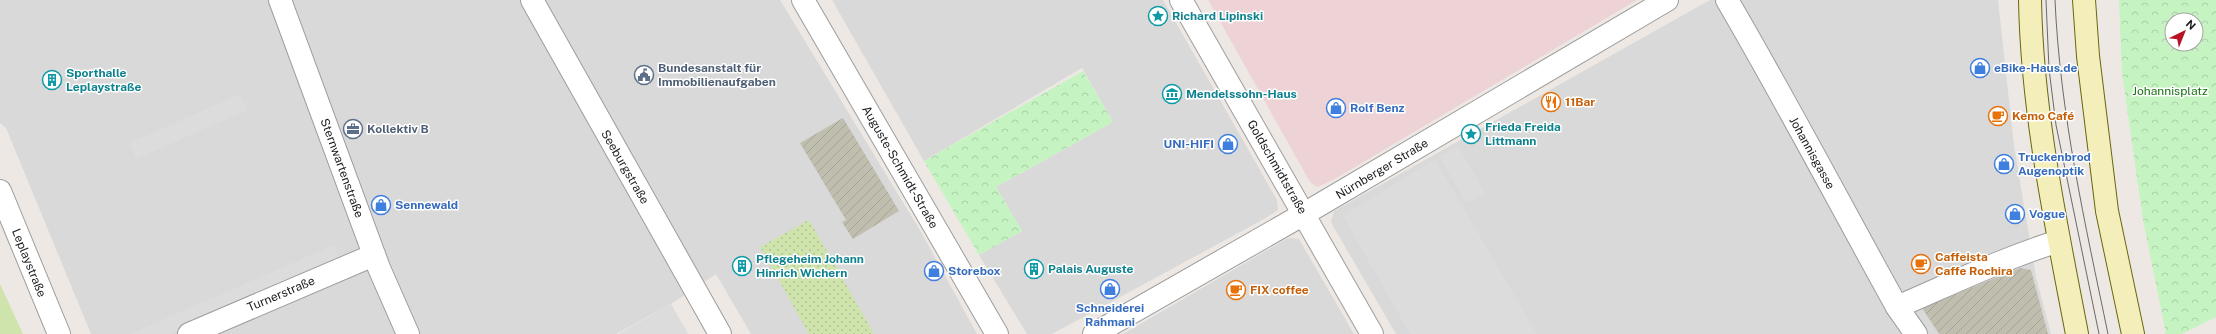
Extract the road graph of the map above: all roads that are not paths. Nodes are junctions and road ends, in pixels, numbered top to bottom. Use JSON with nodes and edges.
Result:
{"nodes":[{"id":1,"x":280,"y":0,"type":"edge"},
{"id":2,"x":532,"y":0,"type":"edge"},
{"id":3,"x":803,"y":0,"type":"edge"},
{"id":4,"x":1181,"y":0,"type":"edge"},
{"id":5,"x":1667,"y":0,"type":"edge"},
{"id":6,"x":1727,"y":0,"type":"edge"},
{"id":7,"x":2030,"y":0,"type":"edge"},
{"id":8,"x":2084,"y":0,"type":"edge"},
{"id":9,"x":0,"y":191,"type":"edge"},
{"id":10,"x":1304,"y":214,"type":"junction"},
{"id":11,"x":2059,"y":241,"type":"junction"},
{"id":12,"x":374,"y":255,"type":"junction"},
{"id":13,"x":1897,"y":306,"type":"junction"},
{"id":14,"x":59,"y":334,"type":"edge"},
{"id":15,"x":189,"y":334,"type":"edge"},
{"id":16,"x":408,"y":334,"type":"edge"},
{"id":17,"x":720,"y":334,"type":"edge"},
{"id":18,"x":997,"y":334,"type":"edge"},
{"id":19,"x":1094,"y":334,"type":"edge"},
{"id":20,"x":1372,"y":334,"type":"edge"},
{"id":21,"x":1916,"y":334,"type":"edge"},
{"id":22,"x":2077,"y":334,"type":"edge"},
{"id":23,"x":2133,"y":334,"type":"edge"}],
"edges":[{"from":1,"to":12,"type":"street","name":"Sternwartenstraße"},
{"from":2,"to":17,"type":"street","name":"Seeburgstraße"},
{"from":3,"to":18,"type":"street","name":"Auguste-Schmidt-Straße"},
{"from":4,"to":10,"type":"street","name":"Goldschmidtstraße"},
{"from":5,"to":10,"type":"street","name":"Nürnberger Straße"},
{"from":6,"to":13,"type":"street","name":"Johannisgasse"},
{"from":7,"to":11,"type":"main road"},
{"from":8,"to":23,"type":"main road"},
{"from":9,"to":14,"type":"street","name":"Leplaystraße"},
{"from":10,"to":19,"type":"street","name":"Nürnberger Straße"},
{"from":10,"to":20,"type":"street","name":"Goldschmidtstraße"},
{"from":11,"to":13,"type":"street"},
{"from":11,"to":22,"type":"main road"},
{"from":12,"to":15,"type":"street","name":"Turnerstraße"},
{"from":12,"to":16,"type":"street","name":"Sternwartenstraße"},
{"from":13,"to":21,"type":"street"}]}
